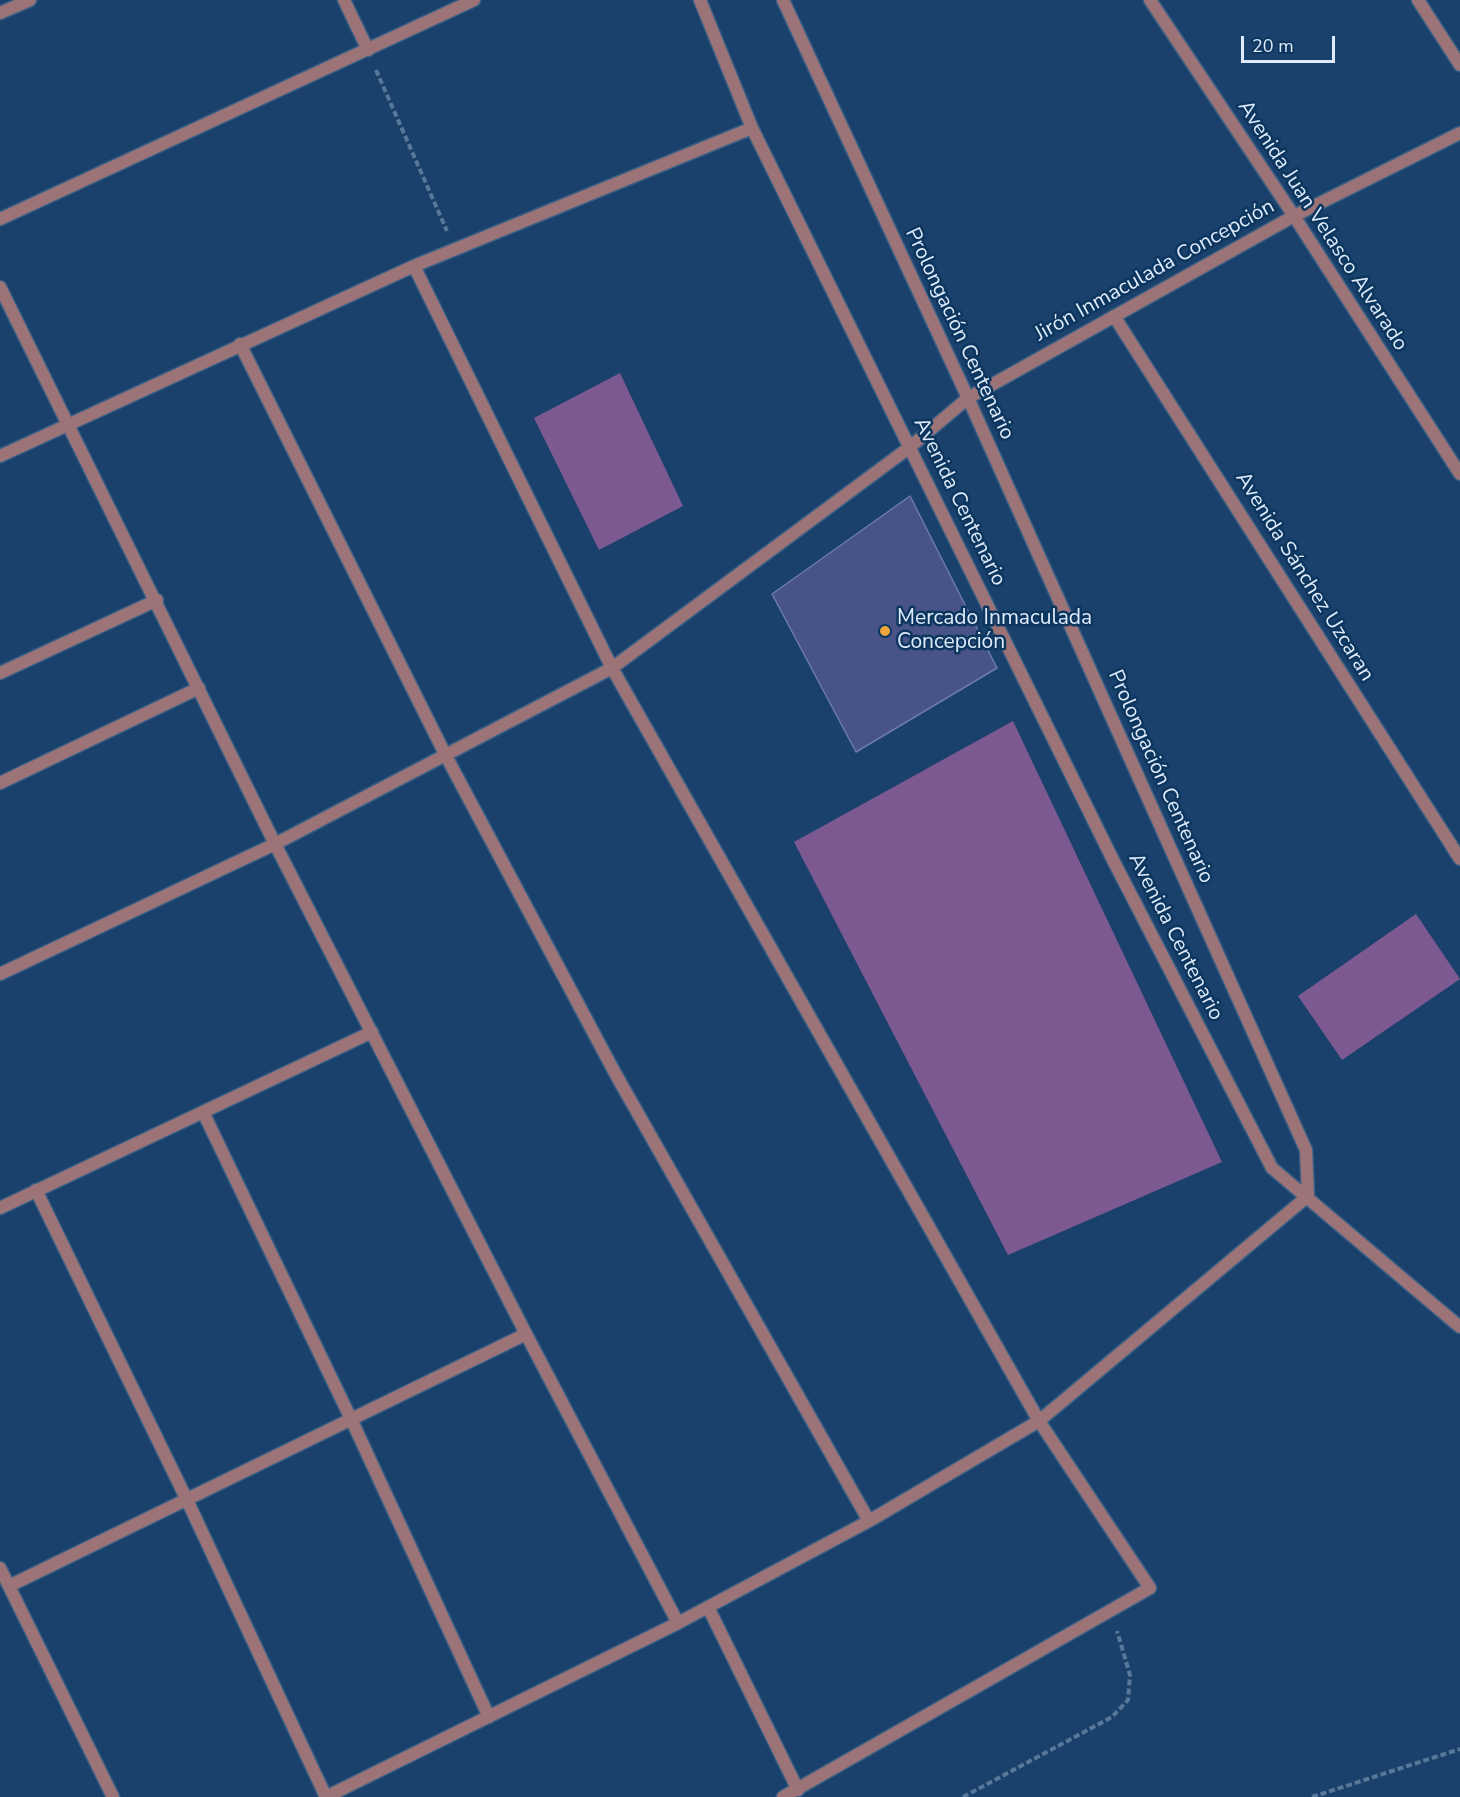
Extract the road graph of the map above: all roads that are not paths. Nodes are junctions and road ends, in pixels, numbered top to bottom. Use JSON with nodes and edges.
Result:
{"nodes":[{"id":1,"x":30,"y":0,"type":"edge"},
{"id":2,"x":344,"y":0,"type":"edge"},
{"id":3,"x":474,"y":0,"type":"edge"},
{"id":4,"x":700,"y":0,"type":"edge"},
{"id":5,"x":783,"y":0,"type":"edge"},
{"id":6,"x":1150,"y":0,"type":"edge"},
{"id":7,"x":1418,"y":0,"type":"edge"},
{"id":8,"x":0,"y":13,"type":"edge"},
{"id":9,"x":368,"y":50,"type":"junction"},
{"id":10,"x":1460,"y":65,"type":"edge"},
{"id":11,"x":752,"y":129,"type":"junction"},
{"id":12,"x":1460,"y":133,"type":"edge"},
{"id":13,"x":1294,"y":216,"type":"junction"},
{"id":14,"x":0,"y":219,"type":"edge"},
{"id":15,"x":414,"y":266,"type":"junction"},
{"id":16,"x":0,"y":287,"type":"edge"},
{"id":17,"x":1114,"y":316,"type":"junction"},
{"id":18,"x":240,"y":344,"type":"junction"},
{"id":19,"x":968,"y":398,"type":"junction"},
{"id":20,"x":66,"y":424,"type":"junction"},
{"id":21,"x":910,"y":447,"type":"junction"},
{"id":22,"x":0,"y":456,"type":"edge"},
{"id":23,"x":1460,"y":474,"type":"edge"},
{"id":24,"x":157,"y":600,"type":"junction"},
{"id":25,"x":612,"y":668,"type":"junction"},
{"id":26,"x":0,"y":672,"type":"edge"},
{"id":27,"x":199,"y":688,"type":"junction"},
{"id":28,"x":446,"y":756,"type":"junction"},
{"id":29,"x":0,"y":783,"type":"edge"},
{"id":30,"x":275,"y":844,"type":"junction"},
{"id":31,"x":1460,"y":859,"type":"edge"},
{"id":32,"x":0,"y":974,"type":"edge"},
{"id":33,"x":372,"y":1032,"type":"junction"},
{"id":34,"x":203,"y":1112,"type":"junction"},
{"id":35,"x":36,"y":1191,"type":"junction"},
{"id":36,"x":1308,"y":1196,"type":"junction"},
{"id":37,"x":0,"y":1208,"type":"edge"},
{"id":38,"x":1460,"y":1327,"type":"edge"},
{"id":39,"x":526,"y":1334,"type":"junction"},
{"id":40,"x":352,"y":1420,"type":"junction"},
{"id":41,"x":1039,"y":1421,"type":"junction"},
{"id":42,"x":187,"y":1500,"type":"junction"},
{"id":43,"x":869,"y":1521,"type":"junction"},
{"id":44,"x":0,"y":1568,"type":"edge"},
{"id":45,"x":9,"y":1586,"type":"junction"},
{"id":46,"x":708,"y":1607,"type":"junction"},
{"id":47,"x":678,"y":1623,"type":"junction"},
{"id":48,"x":489,"y":1717,"type":"junction"},
{"id":49,"x":798,"y":1790,"type":"junction"},
{"id":50,"x":113,"y":1797,"type":"edge"},
{"id":51,"x":326,"y":1797,"type":"edge"},
{"id":52,"x":783,"y":1797,"type":"edge"}],
"edges":[{"from":1,"to":8,"type":"street"},
{"from":2,"to":9,"type":"street"},
{"from":3,"to":9,"type":"street"},
{"from":4,"to":11,"type":"street","name":"Avenida Centenario"},
{"from":5,"to":19,"type":"street","name":"Prolongación Centenario"},
{"from":6,"to":13,"type":"street","name":"Avenida Juan Velasco Alvarado"},
{"from":7,"to":10,"type":"street"},
{"from":9,"to":14,"type":"street"},
{"from":11,"to":15,"type":"street"},
{"from":11,"to":21,"type":"street","name":"Avenida Centenario"},
{"from":12,"to":13,"type":"street","name":"Jirón Inmaculada Concepción"},
{"from":13,"to":17,"type":"street","name":"Jirón Inmaculada Concepción"},
{"from":13,"to":23,"type":"street","name":"Avenida Juan Velasco Alvarado"},
{"from":15,"to":18,"type":"street"},
{"from":15,"to":25,"type":"street"},
{"from":16,"to":20,"type":"street"},
{"from":17,"to":19,"type":"street","name":"Jirón Inmaculada Concepción"},
{"from":17,"to":31,"type":"street","name":"Avenida Sánchez Uzcaran"},
{"from":18,"to":20,"type":"street"},
{"from":18,"to":28,"type":"street"},
{"from":19,"to":21,"type":"street","name":"Jirón Inmaculada Concepción"},
{"from":19,"to":36,"type":"street","name":"Prolongación Centenario"},
{"from":20,"to":22,"type":"street"},
{"from":20,"to":24,"type":"street"},
{"from":21,"to":25,"type":"street","name":"Jirón Inmaculada Concepción"},
{"from":21,"to":36,"type":"street","name":"Avenida Centenario"},
{"from":24,"to":26,"type":"street"},
{"from":24,"to":27,"type":"street"},
{"from":25,"to":28,"type":"street","name":"Jirón Inmaculada Concepción"},
{"from":25,"to":41,"type":"street"},
{"from":27,"to":29,"type":"street"},
{"from":27,"to":30,"type":"street"},
{"from":28,"to":30,"type":"street","name":"Jirón Inmaculada Concepción"},
{"from":28,"to":43,"type":"street"},
{"from":30,"to":32,"type":"street","name":"Jirón Inmaculada Concepción"},
{"from":30,"to":33,"type":"street"},
{"from":33,"to":34,"type":"street"},
{"from":33,"to":39,"type":"street"},
{"from":34,"to":35,"type":"street"},
{"from":34,"to":40,"type":"street"},
{"from":35,"to":37,"type":"street"},
{"from":35,"to":42,"type":"street"},
{"from":36,"to":38,"type":"street"},
{"from":36,"to":41,"type":"street"},
{"from":39,"to":40,"type":"street"},
{"from":39,"to":47,"type":"street"},
{"from":40,"to":42,"type":"street"},
{"from":40,"to":48,"type":"street"},
{"from":41,"to":43,"type":"street"},
{"from":41,"to":49,"type":"street"},
{"from":42,"to":45,"type":"street"},
{"from":42,"to":51,"type":"street"},
{"from":43,"to":46,"type":"street"},
{"from":44,"to":45,"type":"street"},
{"from":45,"to":50,"type":"street"},
{"from":46,"to":47,"type":"street"},
{"from":46,"to":49,"type":"street"},
{"from":47,"to":48,"type":"street"},
{"from":48,"to":51,"type":"street"},
{"from":49,"to":52,"type":"street"}]}
